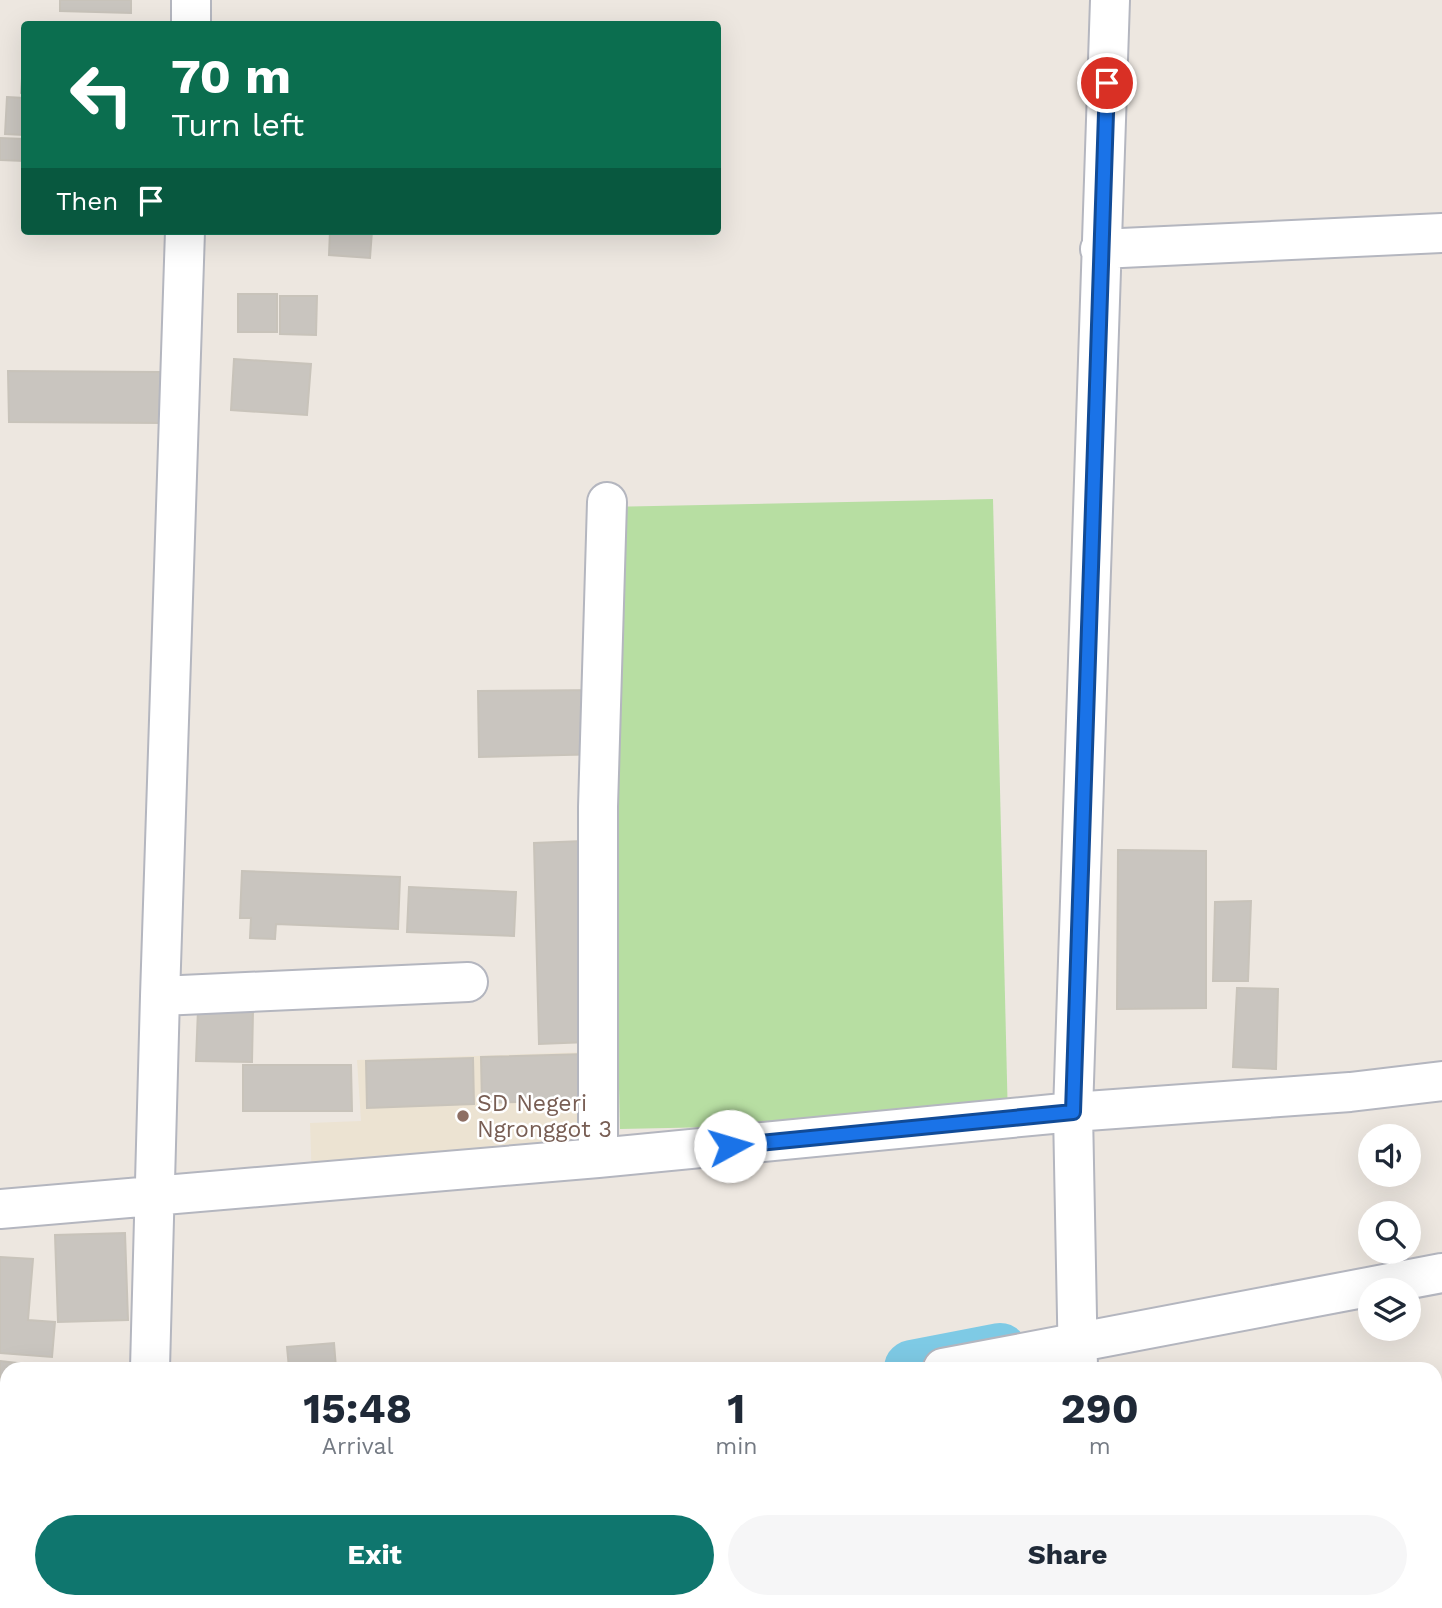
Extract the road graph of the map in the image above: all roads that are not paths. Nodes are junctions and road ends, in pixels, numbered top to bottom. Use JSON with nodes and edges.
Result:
{"nodes":[{"id":1,"x":191,"y":0,"type":"edge"},
{"id":2,"x":1110,"y":0,"type":"edge"},
{"id":3,"x":191,"y":21,"type":"edge"},
{"id":4,"x":1442,"y":233,"type":"edge"},
{"id":5,"x":185,"y":235,"type":"edge"},
{"id":6,"x":1100,"y":249,"type":"junction"},
{"id":7,"x":607,"y":502,"type":"dead end"},
{"id":8,"x":468,"y":982,"type":"dead end"},
{"id":9,"x":160,"y":996,"type":"junction"},
{"id":10,"x":1442,"y":1081,"type":"edge"},
{"id":11,"x":1073,"y":1112,"type":"junction"},
{"id":12,"x":598,"y":1158,"type":"junction"},
{"id":13,"x":154,"y":1195,"type":"junction"},
{"id":14,"x":0,"y":1209,"type":"edge"},
{"id":15,"x":1442,"y":1273,"type":"edge"},
{"id":16,"x":1076,"y":1341,"type":"edge"},
{"id":17,"x":150,"y":1362,"type":"edge"},
{"id":18,"x":973,"y":1362,"type":"edge"}],
"edges":[{"from":1,"to":3,"type":"street"},
{"from":2,"to":6,"type":"street"},
{"from":4,"to":6,"type":"street"},
{"from":5,"to":9,"type":"street"},
{"from":6,"to":11,"type":"street"},
{"from":7,"to":12,"type":"street"},
{"from":8,"to":9,"type":"street"},
{"from":9,"to":13,"type":"street"},
{"from":10,"to":11,"type":"street"},
{"from":11,"to":12,"type":"street"},
{"from":11,"to":16,"type":"street"},
{"from":12,"to":13,"type":"street"},
{"from":13,"to":14,"type":"street"},
{"from":13,"to":17,"type":"street"},
{"from":15,"to":16,"type":"street"},
{"from":16,"to":18,"type":"street"}]}
